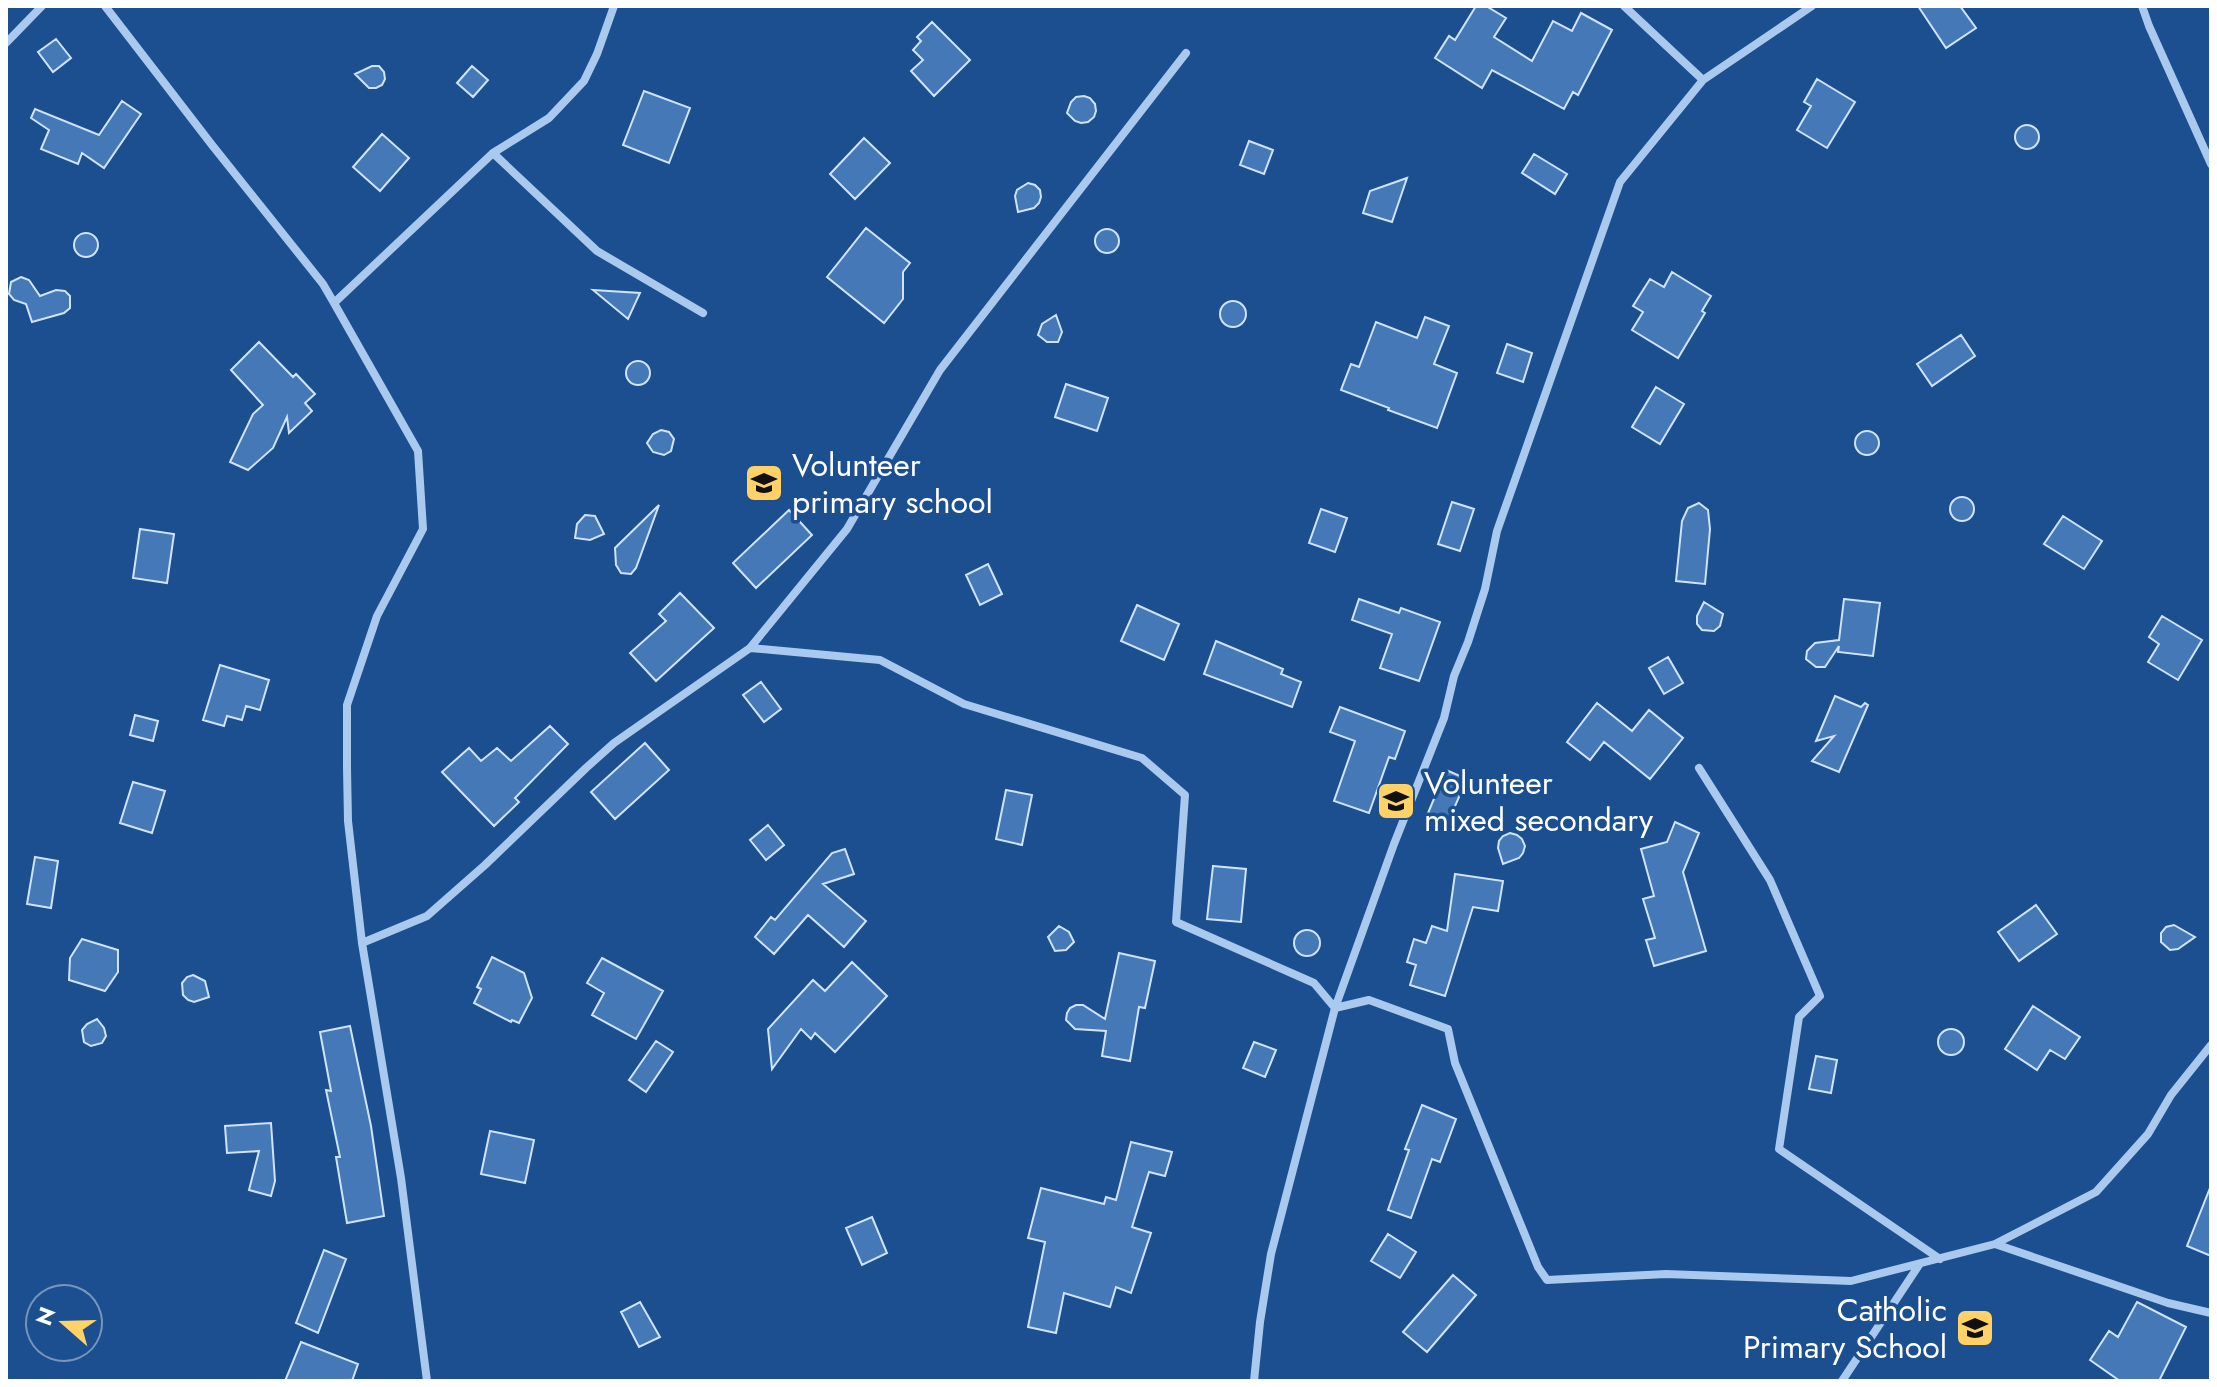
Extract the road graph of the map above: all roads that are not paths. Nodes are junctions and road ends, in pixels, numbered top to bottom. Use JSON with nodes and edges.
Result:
{"nodes":[{"id":1,"x":42,"y":6,"type":"edge"},
{"id":2,"x":105,"y":6,"type":"edge"},
{"id":3,"x":614,"y":6,"type":"edge"},
{"id":4,"x":1624,"y":6,"type":"edge"},
{"id":5,"x":1812,"y":6,"type":"edge"},
{"id":6,"x":2142,"y":6,"type":"edge"},
{"id":7,"x":6,"y":43,"type":"edge"},
{"id":8,"x":1186,"y":53,"type":"dead end"},
{"id":9,"x":1703,"y":80,"type":"junction"},
{"id":10,"x":493,"y":153,"type":"junction"},
{"id":11,"x":2211,"y":164,"type":"edge"},
{"id":12,"x":334,"y":303,"type":"junction"},
{"id":13,"x":703,"y":313,"type":"dead end"},
{"id":14,"x":750,"y":648,"type":"junction"},
{"id":15,"x":1699,"y":768,"type":"dead end"},
{"id":16,"x":362,"y":943,"type":"junction"},
{"id":17,"x":1335,"y":1008,"type":"junction"},
{"id":18,"x":2211,"y":1045,"type":"edge"},
{"id":19,"x":1995,"y":1244,"type":"junction"},
{"id":20,"x":1940,"y":1259,"type":"junction"},
{"id":21,"x":1919,"y":1265,"type":"junction"},
{"id":22,"x":2211,"y":1313,"type":"edge"},
{"id":23,"x":427,"y":1381,"type":"edge"},
{"id":24,"x":1254,"y":1381,"type":"edge"},
{"id":25,"x":1842,"y":1381,"type":"edge"}],
"edges":[{"from":1,"to":7,"type":"street"},
{"from":2,"to":12,"type":"street"},
{"from":3,"to":10,"type":"street"},
{"from":4,"to":9,"type":"street"},
{"from":5,"to":9,"type":"street"},
{"from":6,"to":11,"type":"street"},
{"from":8,"to":14,"type":"street"},
{"from":9,"to":17,"type":"street"},
{"from":10,"to":12,"type":"street"},
{"from":10,"to":13,"type":"street"},
{"from":12,"to":16,"type":"street"},
{"from":14,"to":16,"type":"street"},
{"from":14,"to":17,"type":"street"},
{"from":15,"to":20,"type":"street"},
{"from":16,"to":23,"type":"street"},
{"from":17,"to":21,"type":"street"},
{"from":17,"to":24,"type":"street"},
{"from":18,"to":19,"type":"street"},
{"from":19,"to":20,"type":"street"},
{"from":19,"to":22,"type":"street"},
{"from":20,"to":21,"type":"street"},
{"from":21,"to":25,"type":"street"}]}
